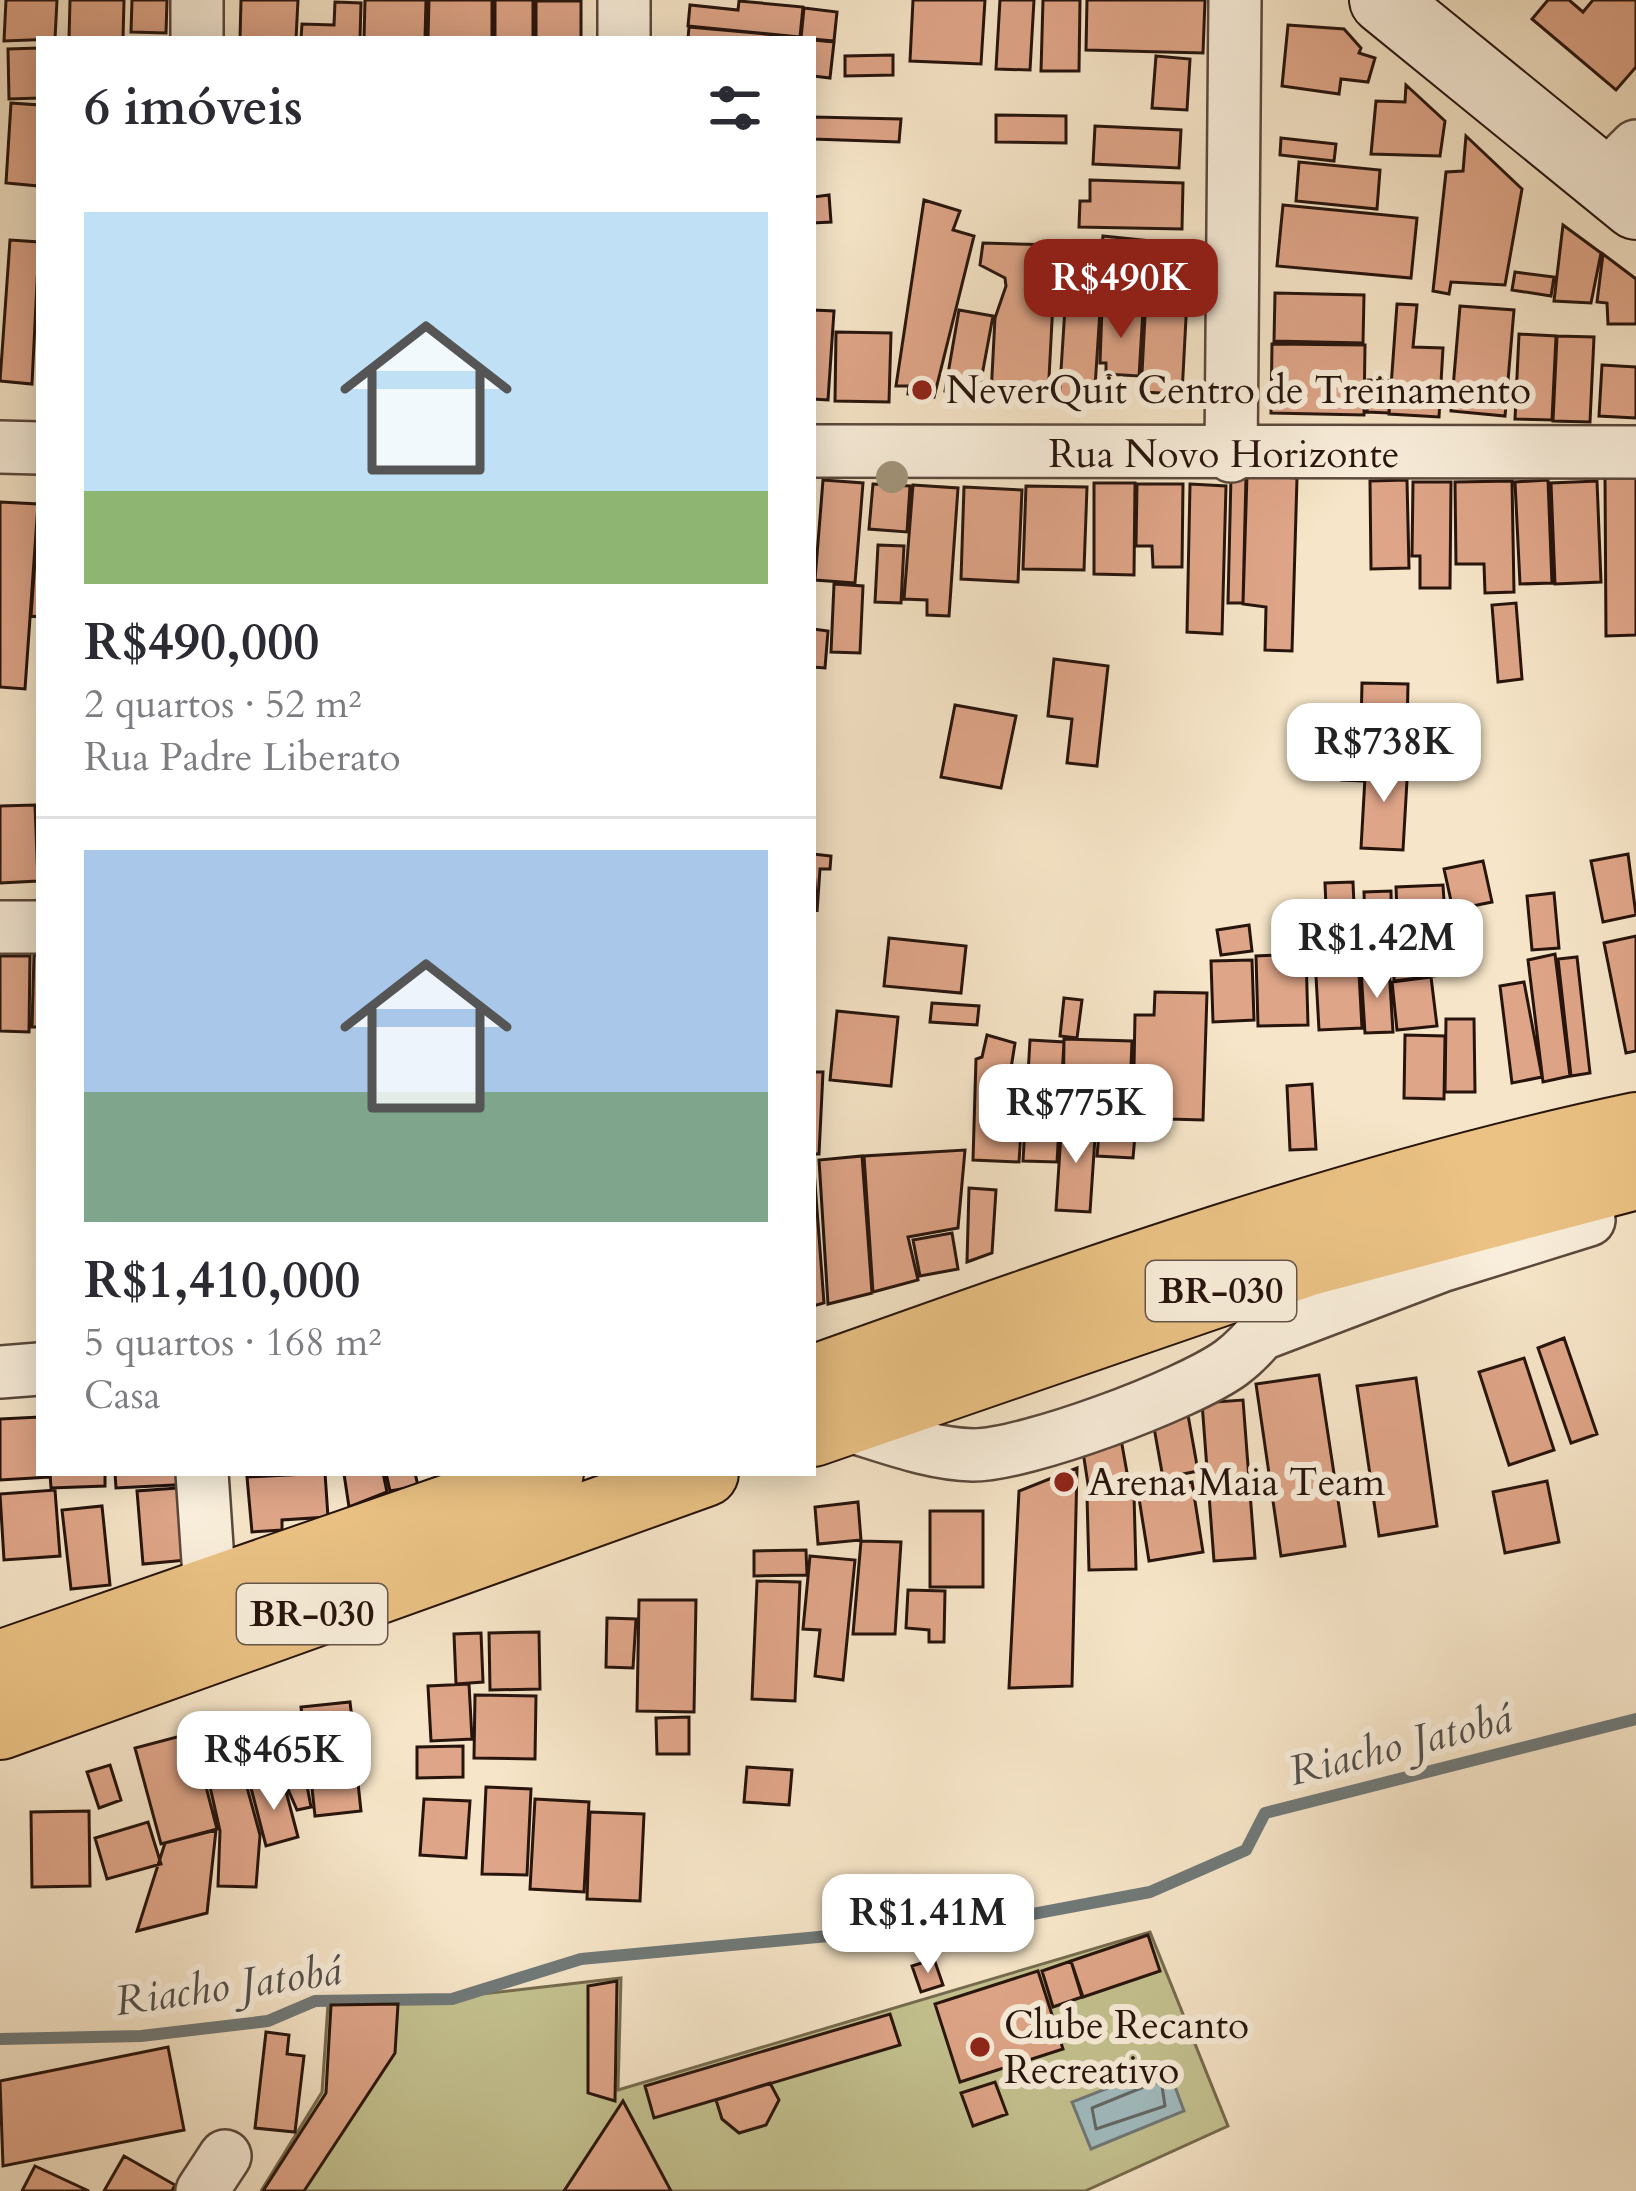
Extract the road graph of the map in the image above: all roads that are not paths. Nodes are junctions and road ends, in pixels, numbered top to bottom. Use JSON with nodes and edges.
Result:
{"nodes":[{"id":1,"x":197,"y":0,"type":"edge"},
{"id":2,"x":624,"y":0,"type":"edge"},
{"id":3,"x":1235,"y":0,"type":"edge"},
{"id":4,"x":1383,"y":0,"type":"edge"},
{"id":5,"x":197,"y":36,"type":"edge"},
{"id":6,"x":623,"y":36,"type":"edge"},
{"id":7,"x":1625,"y":177,"type":"edge"},
{"id":8,"x":0,"y":447,"type":"edge"},
{"id":9,"x":36,"y":448,"type":"edge"},
{"id":10,"x":816,"y":451,"type":"edge"},
{"id":11,"x":1636,"y":452,"type":"edge"},
{"id":12,"x":1231,"y":456,"type":"junction"},
{"id":13,"x":0,"y":927,"type":"edge"},
{"id":14,"x":36,"y":927,"type":"edge"},
{"id":15,"x":1636,"y":1126,"type":"edge"},
{"id":16,"x":1636,"y":1176,"type":"edge"},
{"id":17,"x":1636,"y":1206,"type":"edge"},
{"id":18,"x":1309,"y":1262,"type":"junction"},
{"id":19,"x":1262,"y":1334,"type":"junction"},
{"id":20,"x":36,"y":1369,"type":"edge"},
{"id":21,"x":0,"y":1372,"type":"edge"},
{"id":22,"x":822,"y":1412,"type":"edge"},
{"id":23,"x":202,"y":1476,"type":"edge"},
{"id":24,"x":541,"y":1476,"type":"edge"},
{"id":25,"x":697,"y":1476,"type":"edge"},
{"id":26,"x":210,"y":1591,"type":"junction"},
{"id":27,"x":0,"y":1664,"type":"edge"},
{"id":28,"x":0,"y":1726,"type":"edge"}],
"edges":[{"from":1,"to":5,"type":"street"},
{"from":2,"to":6,"type":"street"},
{"from":3,"to":12,"type":"street"},
{"from":4,"to":7,"type":"main road"},
{"from":8,"to":9,"type":"street"},
{"from":10,"to":12,"type":"street","name":"Rua Novo Horizonte"},
{"from":11,"to":12,"type":"street","name":"Rua Novo Horizonte"},
{"from":13,"to":14,"type":"street"},
{"from":15,"to":22,"type":"main road","number":"BR-030"},
{"from":16,"to":18,"type":"main road","number":"BR-030"},
{"from":17,"to":19,"type":"street"},
{"from":18,"to":19,"type":"street"},
{"from":18,"to":22,"type":"main road","number":"BR-030"},
{"from":19,"to":22,"type":"street"},
{"from":20,"to":21,"type":"street"},
{"from":23,"to":26,"type":"street"},
{"from":24,"to":26,"type":"main road","number":"BR-030"},
{"from":25,"to":28,"type":"main road","number":"BR-030"},
{"from":26,"to":27,"type":"main road","number":"BR-030"}]}
